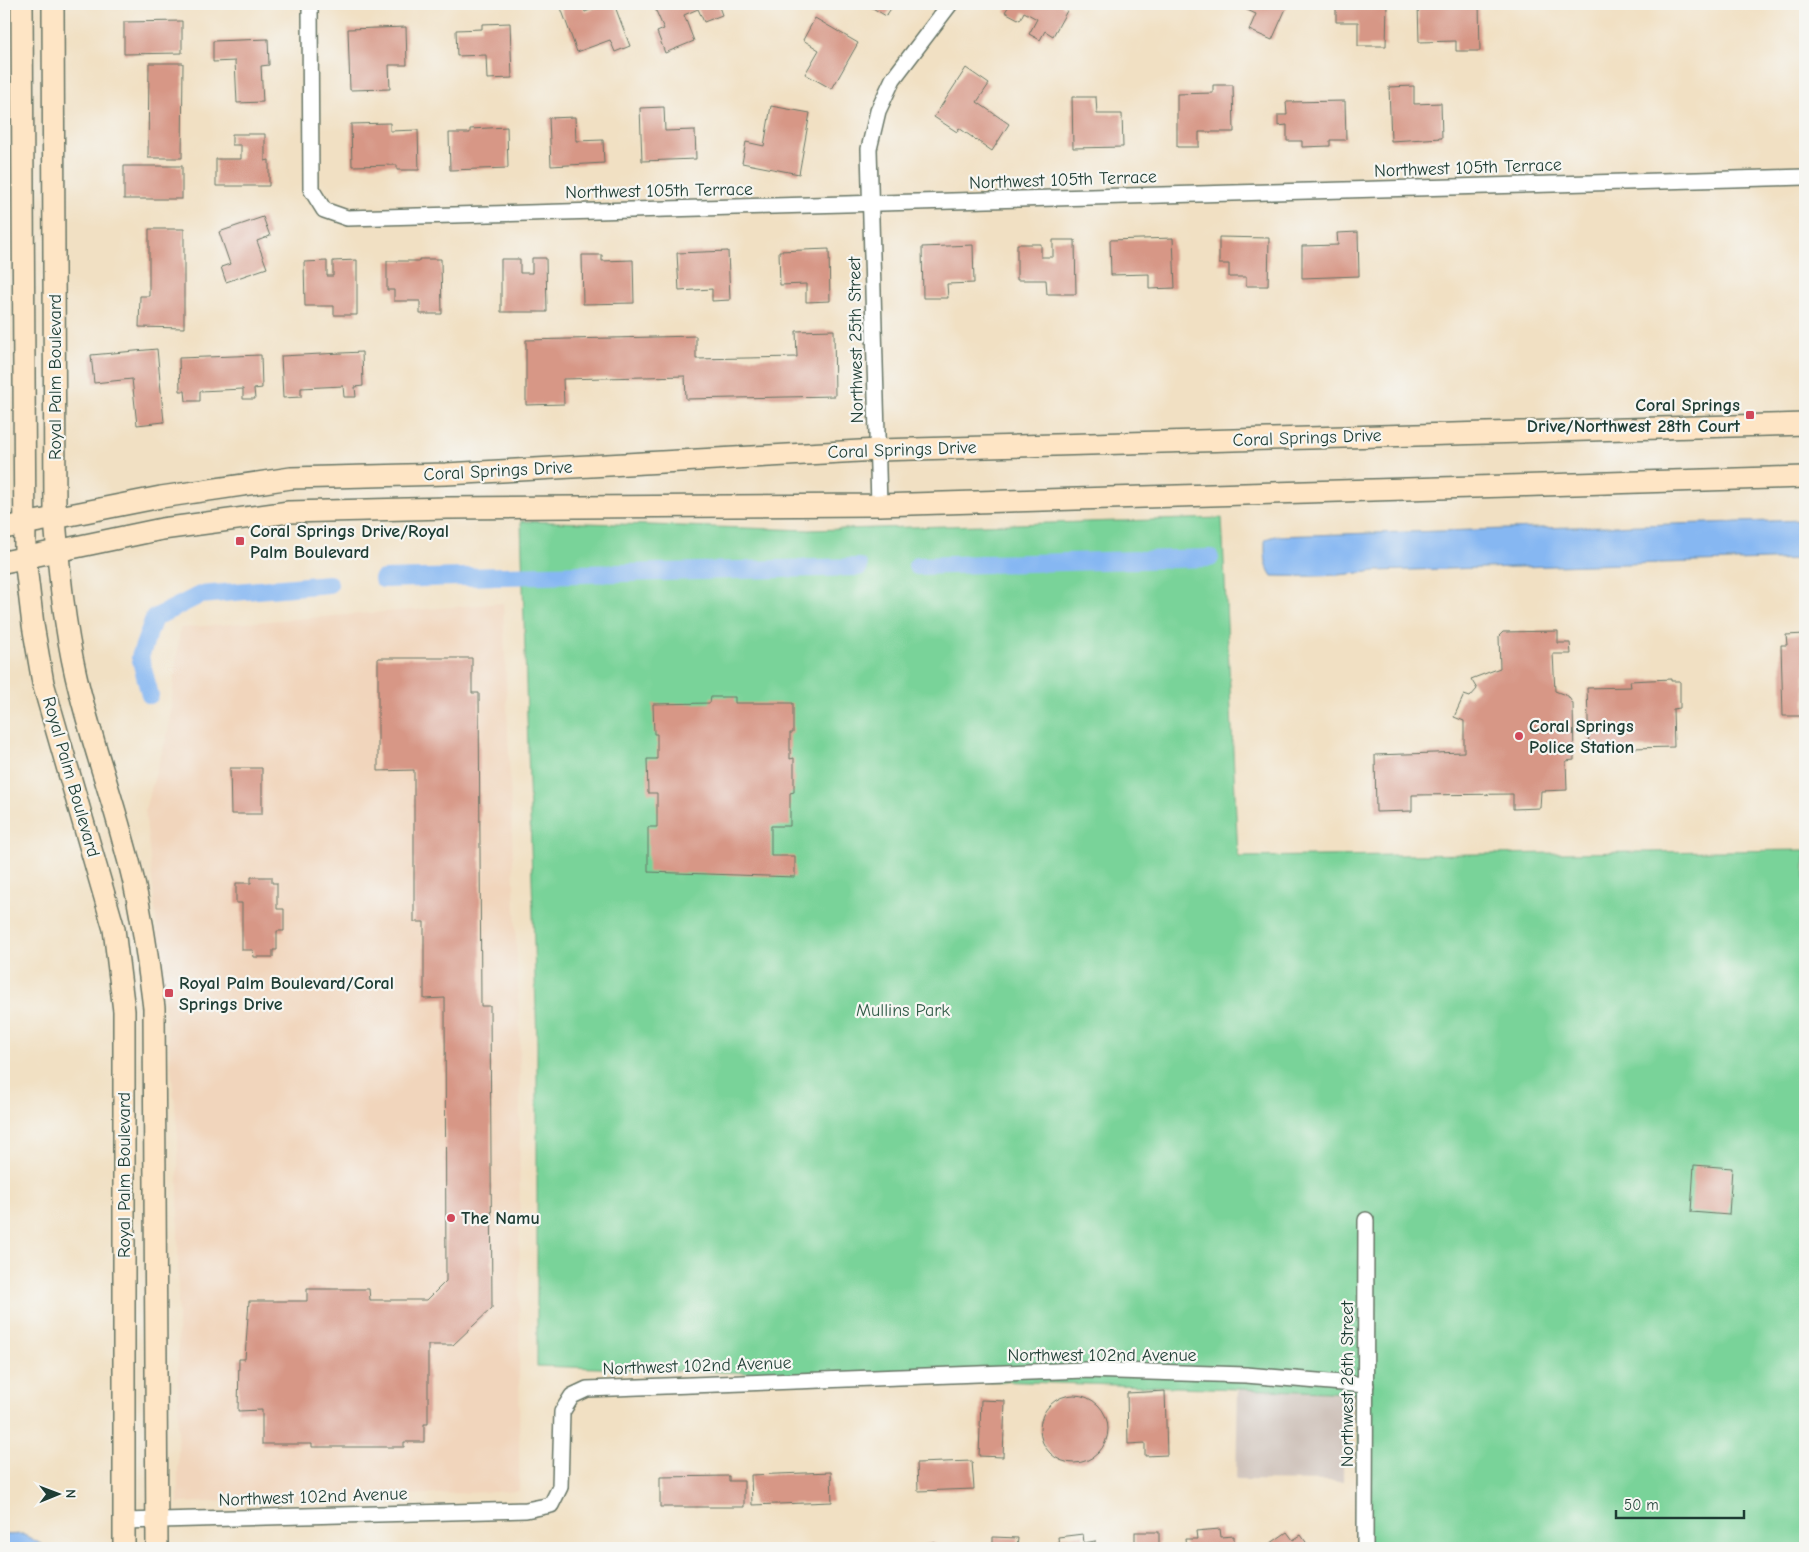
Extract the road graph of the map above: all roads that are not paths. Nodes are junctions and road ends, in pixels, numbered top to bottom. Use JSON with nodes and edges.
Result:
{"nodes":[{"id":1,"x":22,"y":4,"type":"edge"},
{"id":2,"x":53,"y":4,"type":"edge"},
{"id":3,"x":310,"y":4,"type":"edge"},
{"id":4,"x":950,"y":4,"type":"edge"},
{"id":5,"x":1805,"y":177,"type":"edge"},
{"id":6,"x":872,"y":205,"type":"junction"},
{"id":7,"x":1805,"y":424,"type":"edge"},
{"id":8,"x":878,"y":450,"type":"junction"},
{"id":9,"x":1805,"y":477,"type":"edge"},
{"id":10,"x":879,"y":504,"type":"junction"},
{"id":11,"x":55,"y":518,"type":"junction"},
{"id":12,"x":25,"y":524,"type":"junction"},
{"id":13,"x":4,"y":528,"type":"edge"},
{"id":14,"x":58,"y":551,"type":"junction"},
{"id":15,"x":25,"y":558,"type":"junction"},
{"id":16,"x":4,"y":562,"type":"edge"},
{"id":17,"x":1366,"y":1220,"type":"dead end"},
{"id":18,"x":1366,"y":1385,"type":"junction"},
{"id":19,"x":157,"y":1520,"type":"junction"},
{"id":20,"x":124,"y":1521,"type":"junction"},
{"id":21,"x":124,"y":1548,"type":"edge"},
{"id":22,"x":157,"y":1548,"type":"edge"},
{"id":23,"x":1365,"y":1548,"type":"edge"}],
"edges":[{"from":1,"to":12,"type":"main road","name":"Royal Palm Boulevard"},
{"from":2,"to":11,"type":"main road","name":"Royal Palm Boulevard"},
{"from":3,"to":6,"type":"street","name":"Northwest 105th Terrace"},
{"from":4,"to":6,"type":"street","name":"Northwest 25th Street"},
{"from":5,"to":6,"type":"street","name":"Northwest 105th Terrace"},
{"from":6,"to":8,"type":"street","name":"Northwest 25th Street"},
{"from":7,"to":8,"type":"main road","name":"Coral Springs Drive"},
{"from":8,"to":10,"type":"street","name":"Northwest 25th Street"},
{"from":8,"to":11,"type":"main road","name":"Coral Springs Drive"},
{"from":9,"to":10,"type":"main road","name":"Coral Springs Drive"},
{"from":10,"to":14,"type":"main road","name":"Coral Springs Drive"},
{"from":11,"to":12,"type":"main road","name":"Coral Springs Drive"},
{"from":11,"to":14,"type":"main road","name":"Royal Palm Boulevard"},
{"from":12,"to":13,"type":"main road","name":"Coral Springs Drive"},
{"from":12,"to":15,"type":"main road","name":"Royal Palm Boulevard"},
{"from":14,"to":15,"type":"main road","name":"Coral Springs Drive"},
{"from":14,"to":19,"type":"main road","name":"Royal Palm Boulevard"},
{"from":15,"to":16,"type":"main road","name":"Coral Springs Drive"},
{"from":15,"to":20,"type":"main road","name":"Royal Palm Boulevard"},
{"from":17,"to":18,"type":"street","name":"Northwest 26th Street"},
{"from":18,"to":19,"type":"street","name":"Northwest 102nd Avenue"},
{"from":18,"to":23,"type":"street","name":"Northwest 26th Street"},
{"from":19,"to":20,"type":"street","name":"Northwest 102nd Avenue"},
{"from":19,"to":22,"type":"main road","name":"Royal Palm Boulevard"},
{"from":20,"to":21,"type":"main road","name":"Royal Palm Boulevard"}]}
